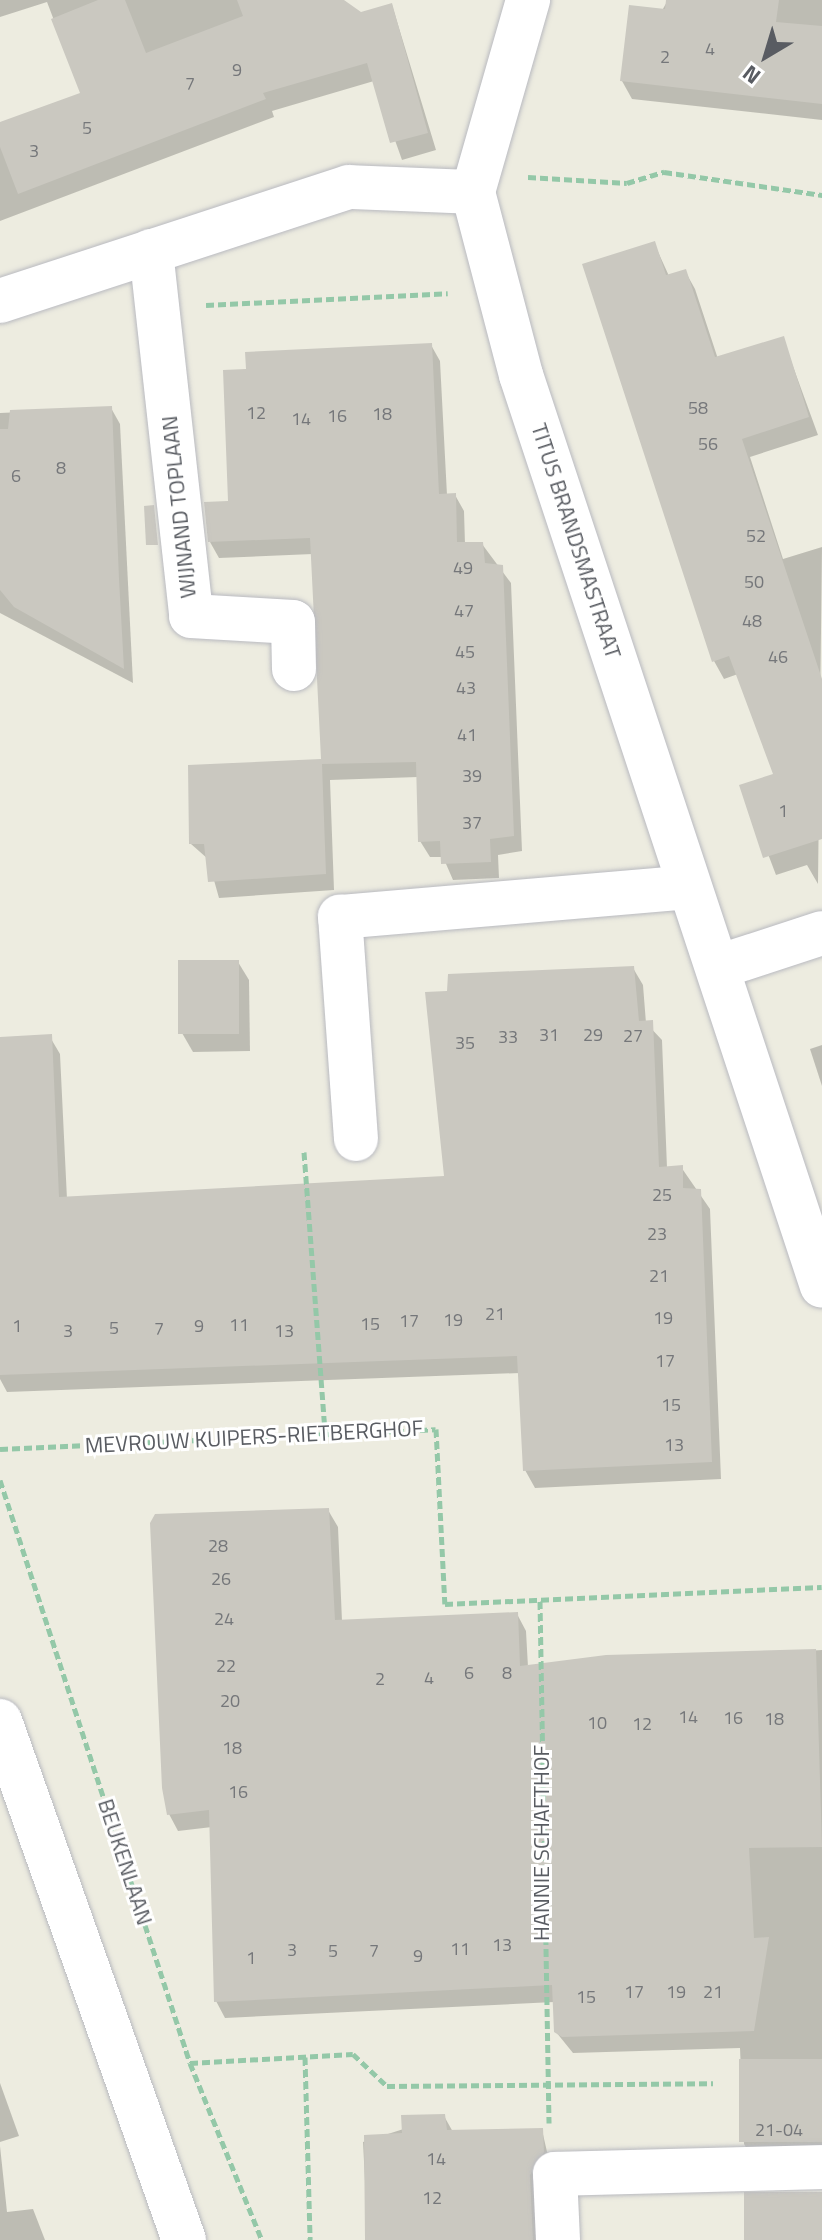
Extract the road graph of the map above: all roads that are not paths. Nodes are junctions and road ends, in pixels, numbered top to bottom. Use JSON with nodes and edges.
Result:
{"nodes":[{"id":1,"x":528,"y":0,"type":"edge"},
{"id":2,"x":473,"y":192,"type":"junction"},
{"id":3,"x":151,"y":251,"type":"junction"},
{"id":4,"x":0,"y":301,"type":"edge"},
{"id":5,"x":294,"y":669,"type":"dead end"},
{"id":6,"x":688,"y":887,"type":"junction"},
{"id":7,"x":822,"y":933,"type":"edge"},
{"id":8,"x":718,"y":967,"type":"junction"},
{"id":9,"x":356,"y":1139,"type":"road end"},
{"id":10,"x":822,"y":1286,"type":"edge"},
{"id":11,"x":0,"y":1721,"type":"edge"},
{"id":12,"x":822,"y":2167,"type":"edge"},
{"id":13,"x":184,"y":2240,"type":"edge"},
{"id":14,"x":558,"y":2240,"type":"edge"}],
"edges":[{"from":1,"to":2,"type":"street"},
{"from":2,"to":3,"type":"street"},
{"from":2,"to":6,"type":"street","name":"TITUS BRANDSMASTRAAT"},
{"from":3,"to":4,"type":"street"},
{"from":3,"to":5,"type":"street","name":"WIJNAND TOPLAAN"},
{"from":6,"to":8,"type":"street","name":"TITUS BRANDSMASTRAAT"},
{"from":6,"to":9,"type":"street"},
{"from":7,"to":8,"type":"street"},
{"from":8,"to":10,"type":"street","name":"TITUS BRANDSMASTRAAT"},
{"from":11,"to":13,"type":"street"},
{"from":12,"to":14,"type":"street"}]}
